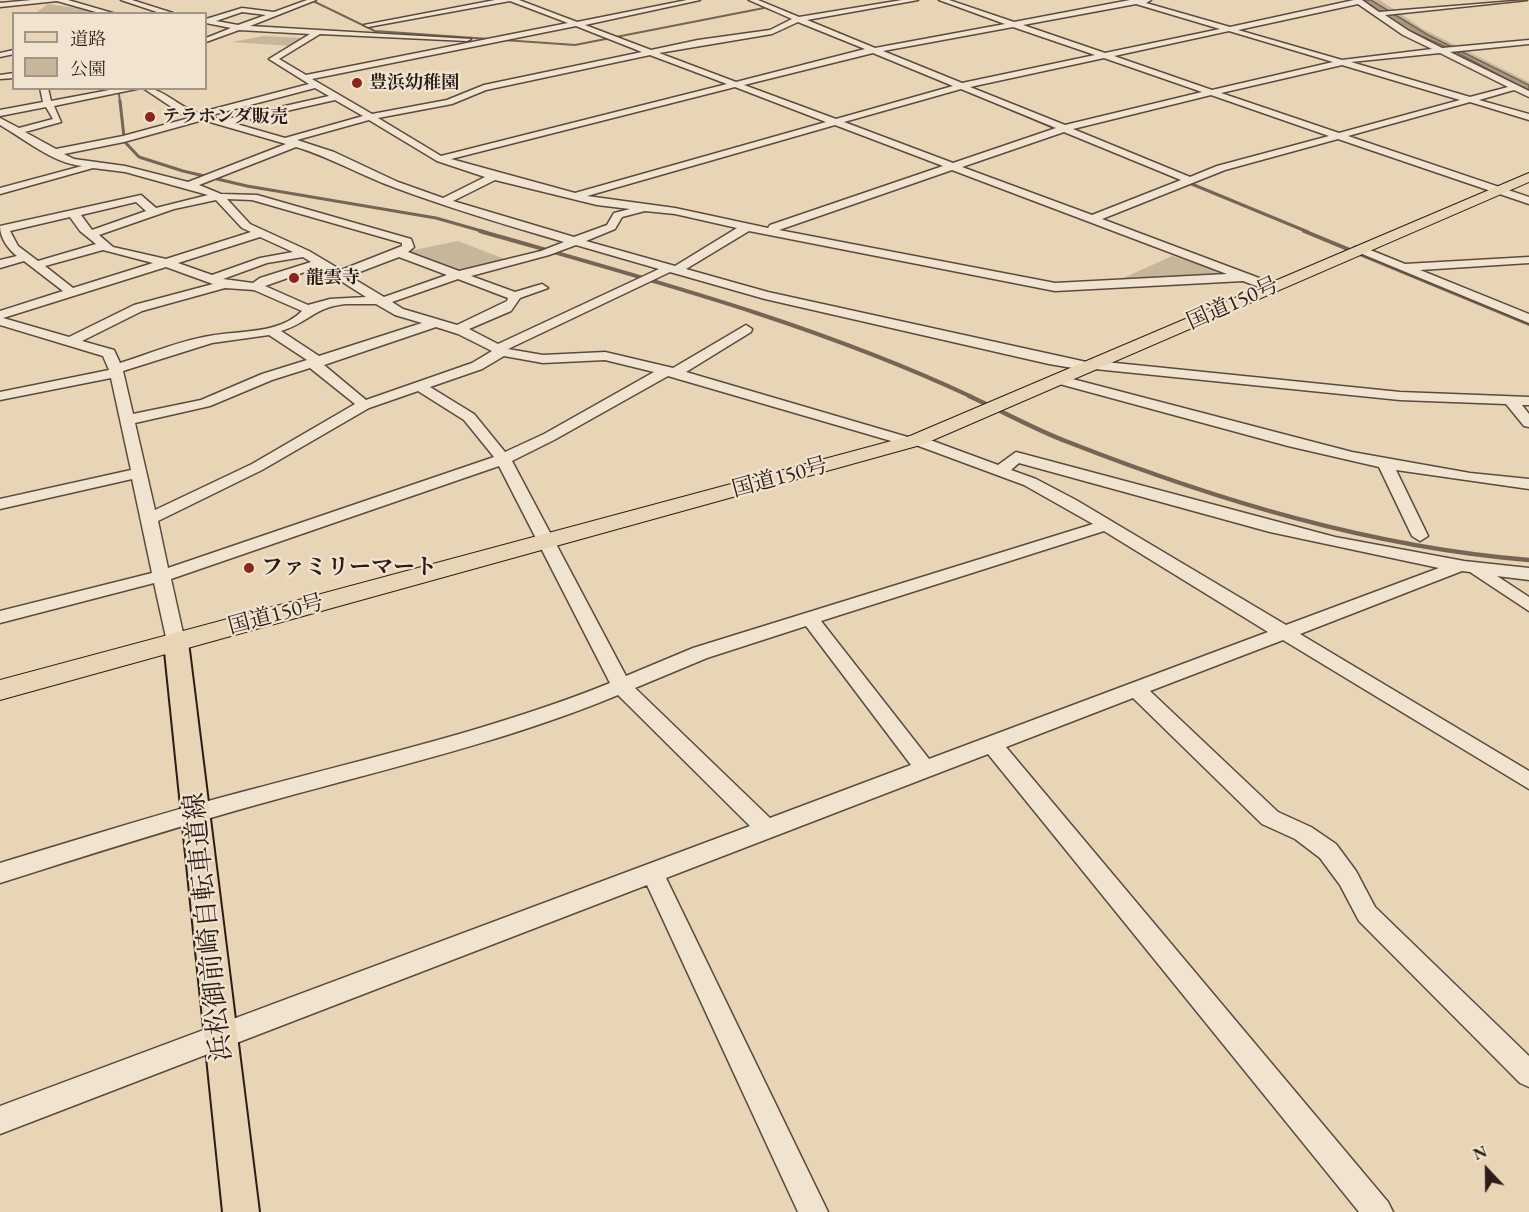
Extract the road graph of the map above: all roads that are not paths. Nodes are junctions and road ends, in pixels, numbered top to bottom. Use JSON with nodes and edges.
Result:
{"nodes":[{"id":1,"x":54,"y":0,"type":"edge"},
{"id":2,"x":60,"y":0,"type":"edge"},
{"id":3,"x":124,"y":0,"type":"edge"},
{"id":4,"x":149,"y":0,"type":"edge"},
{"id":5,"x":313,"y":0,"type":"edge"},
{"id":6,"x":507,"y":0,"type":"edge"},
{"id":7,"x":513,"y":0,"type":"edge"},
{"id":8,"x":697,"y":0,"type":"edge"},
{"id":9,"x":752,"y":0,"type":"edge"},
{"id":10,"x":915,"y":0,"type":"edge"},
{"id":11,"x":942,"y":0,"type":"edge"},
{"id":12,"x":1148,"y":0,"type":"edge"},
{"id":13,"x":1524,"y":0,"type":"edge"},
{"id":14,"x":1132,"y":1,"type":"edge"},
{"id":15,"x":1357,"y":1,"type":"edge"},
{"id":16,"x":134,"y":3,"type":"junction"},
{"id":17,"x":0,"y":5,"type":"edge"},
{"id":18,"x":103,"y":9,"type":"junction"},
{"id":19,"x":98,"y":12,"type":"edge"},
{"id":20,"x":113,"y":12,"type":"edge"},
{"id":21,"x":166,"y":12,"type":"edge"},
{"id":22,"x":276,"y":14,"type":"junction"},
{"id":23,"x":1376,"y":14,"type":"junction"},
{"id":24,"x":799,"y":20,"type":"junction"},
{"id":25,"x":207,"y":21,"type":"edge"},
{"id":26,"x":576,"y":24,"type":"junction"},
{"id":27,"x":1012,"y":24,"type":"junction"},
{"id":28,"x":240,"y":28,"type":"junction"},
{"id":29,"x":1231,"y":30,"type":"junction"},
{"id":30,"x":320,"y":31,"type":"junction"},
{"id":31,"x":334,"y":31,"type":"junction"},
{"id":32,"x":207,"y":40,"type":"edge"},
{"id":33,"x":491,"y":41,"type":"junction"},
{"id":34,"x":1526,"y":44,"type":"edge"},
{"id":35,"x":1466,"y":48,"type":"junction"},
{"id":36,"x":874,"y":50,"type":"junction"},
{"id":37,"x":1445,"y":50,"type":"junction"},
{"id":38,"x":650,"y":52,"type":"junction"},
{"id":39,"x":1104,"y":56,"type":"junction"},
{"id":40,"x":1479,"y":56,"type":"dead end"},
{"id":41,"x":1340,"y":62,"type":"junction"},
{"id":42,"x":305,"y":78,"type":"junction"},
{"id":43,"x":734,"y":84,"type":"junction"},
{"id":44,"x":316,"y":85,"type":"junction"},
{"id":45,"x":961,"y":86,"type":"junction"},
{"id":46,"x":1516,"y":87,"type":"junction"},
{"id":47,"x":88,"y":90,"type":"edge"},
{"id":48,"x":114,"y":90,"type":"edge"},
{"id":49,"x":150,"y":90,"type":"edge"},
{"id":50,"x":1210,"y":92,"type":"junction"},
{"id":51,"x":1529,"y":94,"type":"edge"},
{"id":52,"x":46,"y":96,"type":"edge"},
{"id":53,"x":337,"y":97,"type":"junction"},
{"id":54,"x":1468,"y":100,"type":"junction"},
{"id":55,"x":0,"y":102,"type":"edge"},
{"id":56,"x":0,"y":113,"type":"edge"},
{"id":57,"x":201,"y":116,"type":"junction"},
{"id":58,"x":371,"y":117,"type":"junction"},
{"id":59,"x":1529,"y":117,"type":"edge"},
{"id":60,"x":0,"y":122,"type":"edge"},
{"id":61,"x":224,"y":122,"type":"junction"},
{"id":62,"x":833,"y":122,"type":"junction"},
{"id":63,"x":1065,"y":128,"type":"junction"},
{"id":64,"x":18,"y":130,"type":"junction"},
{"id":65,"x":1339,"y":136,"type":"junction"},
{"id":66,"x":292,"y":142,"type":"junction"},
{"id":67,"x":53,"y":153,"type":"junction"},
{"id":68,"x":440,"y":159,"type":"junction"},
{"id":69,"x":96,"y":166,"type":"junction"},
{"id":70,"x":950,"y":167,"type":"junction"},
{"id":71,"x":494,"y":176,"type":"junction"},
{"id":72,"x":1529,"y":177,"type":"edge"},
{"id":73,"x":166,"y":179,"type":"junction"},
{"id":74,"x":1190,"y":180,"type":"junction"},
{"id":75,"x":190,"y":185,"type":"junction"},
{"id":76,"x":1495,"y":190,"type":"junction"},
{"id":77,"x":0,"y":191,"type":"edge"},
{"id":78,"x":145,"y":191,"type":"junction"},
{"id":79,"x":218,"y":196,"type":"junction"},
{"id":80,"x":576,"y":197,"type":"junction"},
{"id":81,"x":1529,"y":201,"type":"edge"},
{"id":82,"x":443,"y":202,"type":"junction"},
{"id":83,"x":650,"y":208,"type":"junction"},
{"id":84,"x":74,"y":211,"type":"junction"},
{"id":85,"x":155,"y":212,"type":"junction"},
{"id":86,"x":1090,"y":220,"type":"junction"},
{"id":87,"x":747,"y":227,"type":"junction"},
{"id":88,"x":2,"y":229,"type":"edge"},
{"id":89,"x":773,"y":230,"type":"junction"},
{"id":90,"x":261,"y":233,"type":"junction"},
{"id":91,"x":91,"y":234,"type":"junction"},
{"id":92,"x":572,"y":241,"type":"junction"},
{"id":93,"x":106,"y":245,"type":"junction"},
{"id":94,"x":1359,"y":249,"type":"junction"},
{"id":95,"x":305,"y":253,"type":"junction"},
{"id":96,"x":399,"y":253,"type":"junction"},
{"id":97,"x":26,"y":257,"type":"junction"},
{"id":98,"x":1529,"y":260,"type":"edge"},
{"id":99,"x":322,"y":262,"type":"junction"},
{"id":100,"x":167,"y":263,"type":"junction"},
{"id":101,"x":0,"y":264,"type":"edge"},
{"id":102,"x":36,"y":265,"type":"junction"},
{"id":103,"x":1403,"y":267,"type":"junction"},
{"id":104,"x":672,"y":270,"type":"junction"},
{"id":105,"x":340,"y":275,"type":"junction"},
{"id":106,"x":459,"y":275,"type":"junction"},
{"id":107,"x":1245,"y":277,"type":"junction"},
{"id":108,"x":212,"y":279,"type":"junction"},
{"id":109,"x":225,"y":284,"type":"junction"},
{"id":110,"x":256,"y":287,"type":"junction"},
{"id":111,"x":1271,"y":287,"type":"junction"},
{"id":112,"x":542,"y":288,"type":"dead end"},
{"id":113,"x":72,"y":292,"type":"junction"},
{"id":114,"x":514,"y":296,"type":"junction"},
{"id":115,"x":379,"y":301,"type":"junction"},
{"id":116,"x":309,"y":310,"type":"junction"},
{"id":117,"x":0,"y":315,"type":"edge"},
{"id":118,"x":1529,"y":319,"type":"edge"},
{"id":119,"x":0,"y":321,"type":"edge"},
{"id":120,"x":432,"y":324,"type":"junction"},
{"id":121,"x":746,"y":329,"type":"dead end"},
{"id":122,"x":270,"y":330,"type":"junction"},
{"id":123,"x":456,"y":330,"type":"junction"},
{"id":124,"x":70,"y":342,"type":"junction"},
{"id":125,"x":499,"y":350,"type":"junction"},
{"id":126,"x":317,"y":363,"type":"junction"},
{"id":127,"x":1093,"y":366,"type":"junction"},
{"id":128,"x":117,"y":371,"type":"junction"},
{"id":129,"x":670,"y":372,"type":"junction"},
{"id":130,"x":1061,"y":380,"type":"junction"},
{"id":131,"x":419,"y":386,"type":"junction"},
{"id":132,"x":0,"y":396,"type":"edge"},
{"id":133,"x":1510,"y":400,"type":"junction"},
{"id":134,"x":1529,"y":401,"type":"edge"},
{"id":135,"x":364,"y":405,"type":"junction"},
{"id":136,"x":128,"y":420,"type":"junction"},
{"id":137,"x":1529,"y":423,"type":"edge"},
{"id":138,"x":913,"y":441,"type":"junction"},
{"id":139,"x":503,"y":459,"type":"junction"},
{"id":140,"x":1385,"y":463,"type":"junction"},
{"id":141,"x":1001,"y":470,"type":"junction"},
{"id":142,"x":139,"y":473,"type":"junction"},
{"id":143,"x":1529,"y":484,"type":"edge"},
{"id":144,"x":0,"y":504,"type":"edge"},
{"id":145,"x":149,"y":519,"type":"junction"},
{"id":146,"x":1106,"y":525,"type":"junction"},
{"id":147,"x":1420,"y":536,"type":"dead end"},
{"id":148,"x":545,"y":542,"type":"junction"},
{"id":149,"x":1468,"y":568,"type":"junction"},
{"id":150,"x":1529,"y":574,"type":"edge"},
{"id":151,"x":161,"y":576,"type":"junction"},
{"id":152,"x":1529,"y":605,"type":"edge"},
{"id":153,"x":0,"y":617,"type":"edge"},
{"id":154,"x":810,"y":619,"type":"junction"},
{"id":155,"x":1284,"y":633,"type":"junction"},
{"id":156,"x":176,"y":642,"type":"junction"},
{"id":157,"x":621,"y":686,"type":"junction"},
{"id":158,"x":0,"y":690,"type":"edge"},
{"id":159,"x":1137,"y":690,"type":"junction"},
{"id":160,"x":992,"y":745,"type":"junction"},
{"id":161,"x":926,"y":770,"type":"junction"},
{"id":162,"x":1529,"y":781,"type":"edge"},
{"id":163,"x":197,"y":812,"type":"junction"},
{"id":164,"x":768,"y":830,"type":"junction"},
{"id":165,"x":0,"y":873,"type":"edge"},
{"id":166,"x":653,"y":874,"type":"junction"},
{"id":167,"x":222,"y":1037,"type":"junction"},
{"id":168,"x":1529,"y":1074,"type":"edge"},
{"id":169,"x":0,"y":1120,"type":"edge"},
{"id":170,"x":241,"y":1212,"type":"edge"},
{"id":171,"x":813,"y":1212,"type":"edge"},
{"id":172,"x":1378,"y":1212,"type":"edge"}],
"edges":[{"from":1,"to":17,"type":"street"},
{"from":2,"to":18,"type":"street"},
{"from":3,"to":16,"type":"street"},
{"from":4,"to":16,"type":"street"},
{"from":5,"to":22,"type":"street"},
{"from":6,"to":31,"type":"street"},
{"from":7,"to":26,"type":"street"},
{"from":8,"to":26,"type":"street"},
{"from":9,"to":24,"type":"street"},
{"from":10,"to":24,"type":"street"},
{"from":11,"to":27,"type":"street"},
{"from":12,"to":14,"type":"street"},
{"from":13,"to":23,"type":"street"},
{"from":14,"to":27,"type":"street"},
{"from":14,"to":29,"type":"street"},
{"from":15,"to":23,"type":"street"},
{"from":15,"to":29,"type":"street"},
{"from":16,"to":20,"type":"street"},
{"from":16,"to":21,"type":"street"},
{"from":18,"to":19,"type":"street"},
{"from":18,"to":20,"type":"street"},
{"from":22,"to":25,"type":"street"},
{"from":22,"to":28,"type":"street"},
{"from":23,"to":37,"type":"street"},
{"from":24,"to":36,"type":"street"},
{"from":24,"to":38,"type":"street"},
{"from":25,"to":28,"type":"street"},
{"from":26,"to":33,"type":"street"},
{"from":26,"to":38,"type":"street"},
{"from":27,"to":36,"type":"street"},
{"from":27,"to":39,"type":"street"},
{"from":28,"to":30,"type":"street"},
{"from":28,"to":32,"type":"street"},
{"from":29,"to":39,"type":"street"},
{"from":29,"to":41,"type":"street"},
{"from":30,"to":31,"type":"street"},
{"from":30,"to":42,"type":"street"},
{"from":31,"to":33,"type":"street"},
{"from":33,"to":42,"type":"street"},
{"from":34,"to":35,"type":"street"},
{"from":35,"to":37,"type":"street"},
{"from":35,"to":40,"type":"street"},
{"from":36,"to":43,"type":"street"},
{"from":36,"to":45,"type":"street"},
{"from":37,"to":41,"type":"street"},
{"from":37,"to":46,"type":"street"},
{"from":38,"to":43,"type":"street"},
{"from":38,"to":58,"type":"street"},
{"from":39,"to":45,"type":"street"},
{"from":39,"to":50,"type":"street"},
{"from":41,"to":50,"type":"street"},
{"from":41,"to":54,"type":"street"},
{"from":42,"to":44,"type":"street"},
{"from":43,"to":62,"type":"street"},
{"from":43,"to":68,"type":"street"},
{"from":44,"to":53,"type":"street"},
{"from":44,"to":57,"type":"street"},
{"from":45,"to":62,"type":"street"},
{"from":45,"to":63,"type":"street"},
{"from":46,"to":51,"type":"street"},
{"from":46,"to":54,"type":"street"},
{"from":47,"to":52,"type":"street"},
{"from":48,"to":52,"type":"street"},
{"from":49,"to":57,"type":"street"},
{"from":50,"to":63,"type":"street"},
{"from":50,"to":65,"type":"street"},
{"from":52,"to":55,"type":"street"},
{"from":52,"to":56,"type":"street"},
{"from":52,"to":64,"type":"street"},
{"from":53,"to":58,"type":"street"},
{"from":53,"to":61,"type":"street"},
{"from":54,"to":59,"type":"street"},
{"from":54,"to":65,"type":"street"},
{"from":57,"to":61,"type":"street"},
{"from":57,"to":67,"type":"street"},
{"from":58,"to":66,"type":"street"},
{"from":58,"to":68,"type":"street"},
{"from":60,"to":64,"type":"street"},
{"from":61,"to":66,"type":"street"},
{"from":62,"to":70,"type":"street"},
{"from":62,"to":80,"type":"street"},
{"from":63,"to":70,"type":"street"},
{"from":63,"to":74,"type":"street"},
{"from":64,"to":67,"type":"street"},
{"from":65,"to":74,"type":"street"},
{"from":65,"to":76,"type":"street"},
{"from":66,"to":75,"type":"street"},
{"from":66,"to":82,"type":"street"},
{"from":67,"to":69,"type":"street"},
{"from":68,"to":71,"type":"street"},
{"from":69,"to":73,"type":"street"},
{"from":69,"to":77,"type":"street"},
{"from":70,"to":86,"type":"street"},
{"from":70,"to":89,"type":"street"},
{"from":71,"to":80,"type":"street"},
{"from":71,"to":82,"type":"street"},
{"from":72,"to":76,"type":"highway","name":"国道150号"},
{"from":73,"to":75,"type":"street"},
{"from":73,"to":78,"type":"street"},
{"from":74,"to":86,"type":"street"},
{"from":75,"to":79,"type":"street"},
{"from":76,"to":81,"type":"street"},
{"from":76,"to":94,"type":"highway","name":"国道150号"},
{"from":78,"to":84,"type":"street"},
{"from":78,"to":85,"type":"street"},
{"from":79,"to":85,"type":"street"},
{"from":79,"to":90,"type":"street"},
{"from":79,"to":96,"type":"street"},
{"from":80,"to":83,"type":"street"},
{"from":82,"to":92,"type":"street"},
{"from":83,"to":87,"type":"street"},
{"from":83,"to":92,"type":"street"},
{"from":84,"to":88,"type":"street"},
{"from":84,"to":91,"type":"street"},
{"from":85,"to":91,"type":"street"},
{"from":86,"to":107,"type":"street"},
{"from":87,"to":89,"type":"street"},
{"from":87,"to":104,"type":"street"},
{"from":88,"to":97,"type":"street"},
{"from":89,"to":107,"type":"street"},
{"from":90,"to":95,"type":"street"},
{"from":90,"to":100,"type":"street"},
{"from":91,"to":93,"type":"street"},
{"from":92,"to":104,"type":"street"},
{"from":92,"to":106,"type":"street"},
{"from":93,"to":100,"type":"street"},
{"from":93,"to":102,"type":"street"},
{"from":94,"to":103,"type":"street"},
{"from":94,"to":111,"type":"highway","name":"国道150号"},
{"from":95,"to":99,"type":"street"},
{"from":95,"to":108,"type":"street"},
{"from":96,"to":105,"type":"street"},
{"from":96,"to":106,"type":"street"},
{"from":97,"to":101,"type":"street"},
{"from":97,"to":102,"type":"street"},
{"from":98,"to":103,"type":"street"},
{"from":99,"to":105,"type":"street"},
{"from":99,"to":110,"type":"street"},
{"from":100,"to":108,"type":"street"},
{"from":100,"to":113,"type":"street"},
{"from":102,"to":113,"type":"street"},
{"from":103,"to":118,"type":"street"},
{"from":104,"to":125,"type":"street"},
{"from":104,"to":127,"type":"street"},
{"from":105,"to":115,"type":"street"},
{"from":106,"to":114,"type":"street"},
{"from":106,"to":115,"type":"street"},
{"from":107,"to":111,"type":"street"},
{"from":108,"to":109,"type":"street"},
{"from":109,"to":110,"type":"street"},
{"from":109,"to":124,"type":"street"},
{"from":110,"to":116,"type":"street"},
{"from":111,"to":127,"type":"highway","name":"国道150号"},
{"from":112,"to":114,"type":"street"},
{"from":113,"to":117,"type":"street"},
{"from":114,"to":123,"type":"street"},
{"from":115,"to":116,"type":"street"},
{"from":115,"to":120,"type":"street"},
{"from":116,"to":122,"type":"street"},
{"from":119,"to":124,"type":"street"},
{"from":120,"to":123,"type":"street"},
{"from":120,"to":126,"type":"street"},
{"from":121,"to":129,"type":"street"},
{"from":122,"to":126,"type":"street"},
{"from":122,"to":128,"type":"street"},
{"from":123,"to":125,"type":"street"},
{"from":124,"to":128,"type":"street"},
{"from":125,"to":129,"type":"street"},
{"from":125,"to":131,"type":"street"},
{"from":126,"to":135,"type":"street"},
{"from":126,"to":136,"type":"street"},
{"from":127,"to":130,"type":"highway","name":"国道150号"},
{"from":127,"to":133,"type":"street"},
{"from":128,"to":132,"type":"street"},
{"from":128,"to":136,"type":"street"},
{"from":129,"to":138,"type":"street"},
{"from":129,"to":139,"type":"street"},
{"from":130,"to":138,"type":"highway","name":"国道150号"},
{"from":130,"to":140,"type":"street"},
{"from":131,"to":135,"type":"street"},
{"from":131,"to":139,"type":"street"},
{"from":133,"to":134,"type":"street"},
{"from":133,"to":137,"type":"street"},
{"from":135,"to":145,"type":"street"},
{"from":136,"to":142,"type":"street"},
{"from":138,"to":141,"type":"street"},
{"from":138,"to":148,"type":"highway","name":"国道150号"},
{"from":139,"to":148,"type":"street"},
{"from":139,"to":151,"type":"street"},
{"from":140,"to":143,"type":"street"},
{"from":140,"to":147,"type":"street"},
{"from":141,"to":146,"type":"street"},
{"from":141,"to":149,"type":"street"},
{"from":142,"to":144,"type":"street"},
{"from":142,"to":145,"type":"street"},
{"from":145,"to":151,"type":"street"},
{"from":146,"to":154,"type":"street"},
{"from":146,"to":155,"type":"street"},
{"from":148,"to":156,"type":"highway","name":"国道150号"},
{"from":148,"to":157,"type":"street"},
{"from":149,"to":150,"type":"street"},
{"from":149,"to":152,"type":"street"},
{"from":149,"to":155,"type":"street"},
{"from":151,"to":153,"type":"street"},
{"from":151,"to":156,"type":"street"},
{"from":154,"to":157,"type":"street"},
{"from":154,"to":161,"type":"street"},
{"from":155,"to":159,"type":"street"},
{"from":155,"to":162,"type":"street"},
{"from":156,"to":158,"type":"highway","name":"国道150号"},
{"from":156,"to":163,"type":"main road","name":"浜松御前崎自転車道線"},
{"from":157,"to":163,"type":"street"},
{"from":157,"to":164,"type":"street"},
{"from":159,"to":160,"type":"street"},
{"from":159,"to":168,"type":"street"},
{"from":160,"to":161,"type":"street"},
{"from":160,"to":172,"type":"street"},
{"from":161,"to":164,"type":"street"},
{"from":163,"to":165,"type":"street"},
{"from":163,"to":167,"type":"main road","name":"浜松御前崎自転車道線"},
{"from":164,"to":166,"type":"street"},
{"from":166,"to":167,"type":"street"},
{"from":166,"to":171,"type":"street"},
{"from":167,"to":169,"type":"street"},
{"from":167,"to":170,"type":"main road","name":"浜松御前崎自転車道線"}]}
